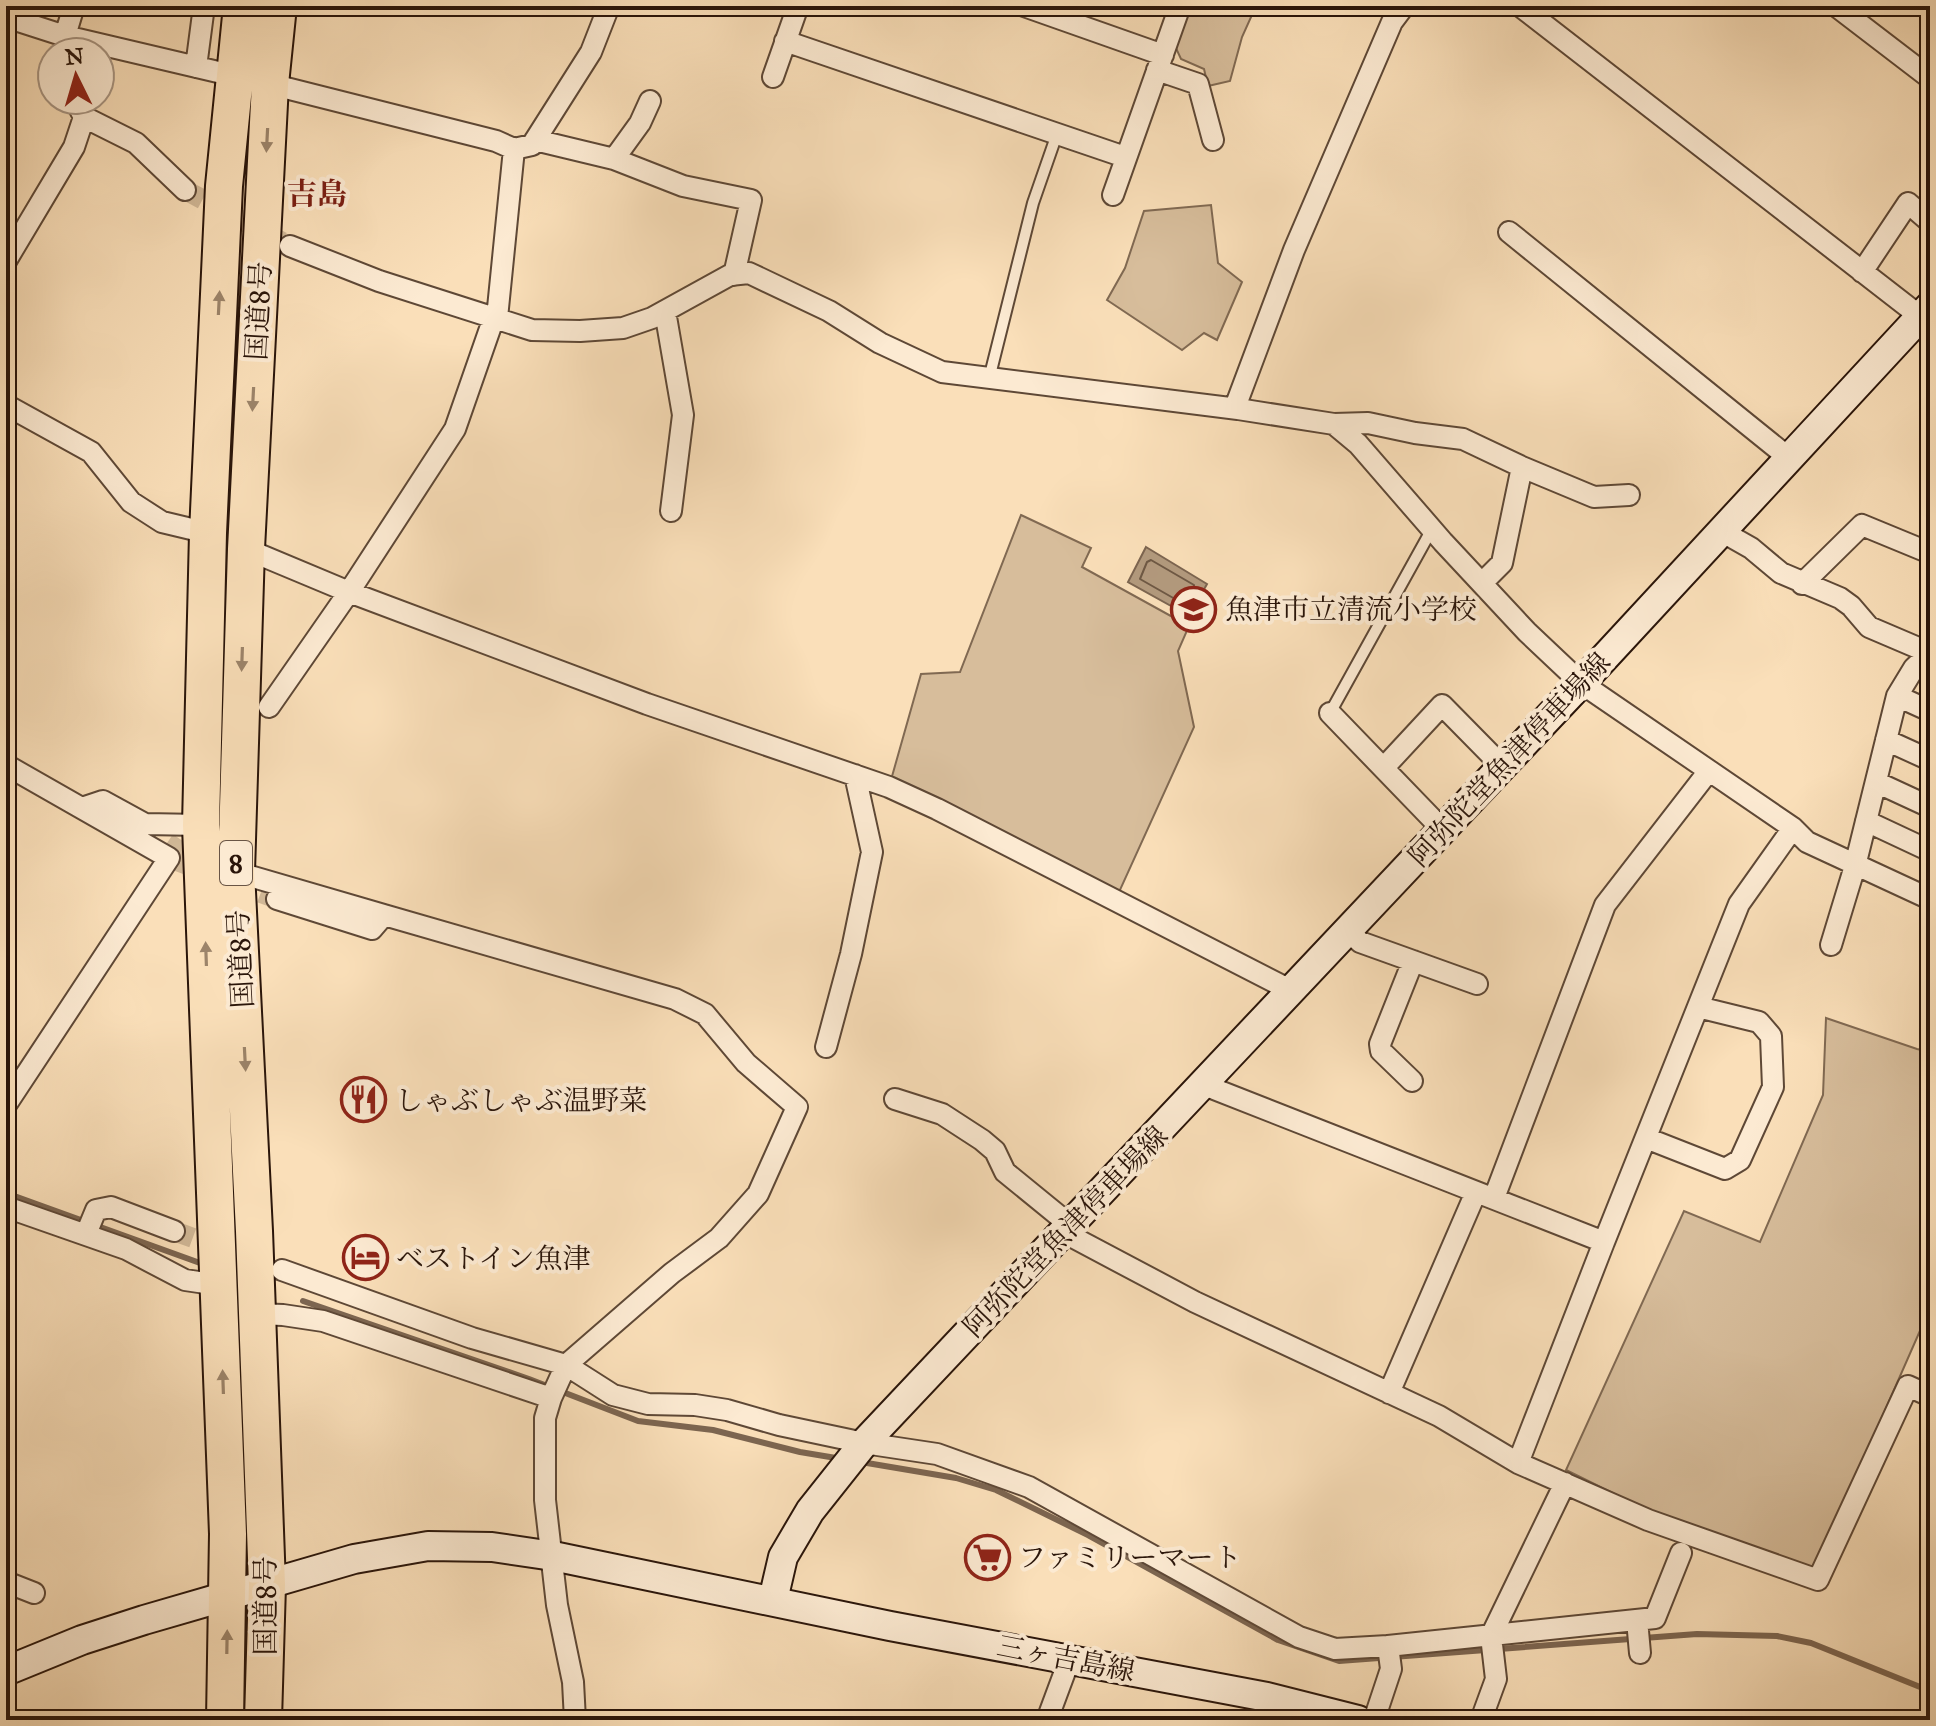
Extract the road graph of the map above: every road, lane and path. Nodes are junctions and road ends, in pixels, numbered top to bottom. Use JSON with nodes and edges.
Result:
{"nodes":[{"id":1,"x":74,"y":6,"type":"edge"},
{"id":2,"x":204,"y":6,"type":"edge"},
{"id":3,"x":242,"y":6,"type":"edge"},
{"id":4,"x":278,"y":6,"type":"edge"},
{"id":5,"x":609,"y":6,"type":"edge"},
{"id":6,"x":798,"y":6,"type":"edge"},
{"id":7,"x":1024,"y":6,"type":"edge"},
{"id":8,"x":1180,"y":6,"type":"edge"},
{"id":9,"x":1404,"y":6,"type":"edge"},
{"id":10,"x":1520,"y":6,"type":"edge"},
{"id":11,"x":1836,"y":6,"type":"edge"},
{"id":12,"x":6,"y":17,"type":"edge"},
{"id":13,"x":48,"y":36,"type":"edge"},
{"id":14,"x":68,"y":36,"type":"edge"},
{"id":15,"x":785,"y":41,"type":"junction"},
{"id":16,"x":116,"y":53,"type":"edge"},
{"id":17,"x":1160,"y":63,"type":"junction"},
{"id":18,"x":196,"y":67,"type":"junction"},
{"id":19,"x":235,"y":76,"type":"junction"},
{"id":20,"x":773,"y":77,"type":"dead end"},
{"id":21,"x":1930,"y":78,"type":"edge"},
{"id":22,"x":270,"y":84,"type":"junction"},
{"id":23,"x":650,"y":101,"type":"dead end"},
{"id":24,"x":78,"y":116,"type":"edge"},
{"id":25,"x":92,"y":116,"type":"edge"},
{"id":26,"x":1057,"y":134,"type":"junction"},
{"id":27,"x":535,"y":140,"type":"junction"},
{"id":28,"x":1213,"y":140,"type":"dead end"},
{"id":29,"x":514,"y":149,"type":"junction"},
{"id":30,"x":1125,"y":157,"type":"junction"},
{"id":31,"x":614,"y":159,"type":"junction"},
{"id":32,"x":185,"y":190,"type":"tunnel mouth"},
{"id":33,"x":1113,"y":195,"type":"dead end"},
{"id":34,"x":1930,"y":222,"type":"edge"},
{"id":35,"x":1509,"y":232,"type":"dead end"},
{"id":36,"x":290,"y":246,"type":"tunnel mouth"},
{"id":37,"x":6,"y":261,"type":"edge"},
{"id":38,"x":1862,"y":272,"type":"junction"},
{"id":39,"x":734,"y":275,"type":"junction"},
{"id":40,"x":665,"y":311,"type":"junction"},
{"id":41,"x":1926,"y":315,"type":"edge"},
{"id":42,"x":497,"y":318,"type":"junction"},
{"id":43,"x":989,"y":379,"type":"junction"},
{"id":44,"x":6,"y":405,"type":"edge"},
{"id":45,"x":1238,"y":409,"type":"junction"},
{"id":46,"x":1334,"y":424,"type":"junction"},
{"id":47,"x":1789,"y":458,"type":"junction"},
{"id":48,"x":1522,"y":467,"type":"junction"},
{"id":49,"x":1629,"y":495,"type":"dead end"},
{"id":50,"x":671,"y":511,"type":"dead end"},
{"id":51,"x":1432,"y":529,"type":"junction"},
{"id":52,"x":1721,"y":531,"type":"junction"},
{"id":53,"x":208,"y":533,"type":"junction"},
{"id":54,"x":246,"y":549,"type":"junction"},
{"id":55,"x":1930,"y":553,"type":"edge"},
{"id":56,"x":1482,"y":583,"type":"junction"},
{"id":57,"x":1802,"y":584,"type":"junction"},
{"id":58,"x":349,"y":592,"type":"junction"},
{"id":59,"x":1927,"y":660,"type":"edge"},
{"id":60,"x":1581,"y":683,"type":"junction"},
{"id":61,"x":1897,"y":696,"type":"junction"},
{"id":62,"x":269,"y":707,"type":"dead end"},
{"id":63,"x":1930,"y":711,"type":"edge"},
{"id":64,"x":1330,"y":713,"type":"joint"},
{"id":65,"x":1886,"y":740,"type":"junction"},
{"id":66,"x":1930,"y":760,"type":"edge"},
{"id":67,"x":1390,"y":761,"type":"dead end"},
{"id":68,"x":6,"y":765,"type":"edge"},
{"id":69,"x":1502,"y":766,"type":"junction"},
{"id":70,"x":1708,"y":772,"type":"junction"},
{"id":71,"x":855,"y":775,"type":"junction"},
{"id":72,"x":1876,"y":782,"type":"junction"},
{"id":73,"x":1930,"y":807,"type":"edge"},
{"id":74,"x":82,"y":808,"type":"junction"},
{"id":75,"x":1866,"y":821,"type":"junction"},
{"id":76,"x":201,"y":825,"type":"junction"},
{"id":77,"x":1793,"y":828,"type":"junction"},
{"id":78,"x":1443,"y":830,"type":"junction"},
{"id":79,"x":1930,"y":851,"type":"edge"},
{"id":80,"x":1855,"y":866,"type":"junction"},
{"id":81,"x":236,"y":872,"type":"junction"},
{"id":82,"x":277,"y":899,"type":"tunnel mouth"},
{"id":83,"x":1930,"y":899,"type":"edge"},
{"id":84,"x":384,"y":915,"type":"junction"},
{"id":85,"x":1348,"y":931,"type":"junction"},
{"id":86,"x":1831,"y":945,"type":"dead end"},
{"id":87,"x":1413,"y":961,"type":"junction"},
{"id":88,"x":1477,"y":984,"type":"dead end"},
{"id":89,"x":1292,"y":991,"type":"junction"},
{"id":90,"x":1698,"y":1007,"type":"junction"},
{"id":91,"x":826,"y":1047,"type":"dead end"},
{"id":92,"x":1412,"y":1081,"type":"dead end"},
{"id":93,"x":1204,"y":1085,"type":"junction"},
{"id":94,"x":895,"y":1099,"type":"dead end"},
{"id":95,"x":6,"y":1105,"type":"edge"},
{"id":96,"x":1646,"y":1138,"type":"junction"},
{"id":97,"x":1485,"y":1195,"type":"junction"},
{"id":98,"x":6,"y":1207,"type":"edge"},
{"id":99,"x":1066,"y":1229,"type":"junction"},
{"id":100,"x":174,"y":1231,"type":"tunnel mouth"},
{"id":101,"x":86,"y":1234,"type":"junction"},
{"id":102,"x":1604,"y":1242,"type":"junction"},
{"id":103,"x":282,"y":1270,"type":"dead end"},
{"id":104,"x":219,"y":1285,"type":"junction"},
{"id":105,"x":256,"y":1314,"type":"junction"},
{"id":106,"x":566,"y":1365,"type":"junction"},
{"id":107,"x":1389,"y":1393,"type":"junction"},
{"id":108,"x":1930,"y":1396,"type":"edge"},
{"id":109,"x":551,"y":1398,"type":"junction"},
{"id":110,"x":864,"y":1443,"type":"junction"},
{"id":111,"x":1518,"y":1463,"type":"junction"},
{"id":112,"x":1565,"y":1483,"type":"junction"},
{"id":113,"x":1681,"y":1553,"type":"dead end"},
{"id":114,"x":553,"y":1556,"type":"junction"},
{"id":115,"x":6,"y":1582,"type":"edge"},
{"id":116,"x":267,"y":1585,"type":"junction"},
{"id":117,"x":34,"y":1593,"type":"dead end"},
{"id":118,"x":228,"y":1596,"type":"junction"},
{"id":119,"x":773,"y":1600,"type":"junction"},
{"id":120,"x":1637,"y":1620,"type":"junction"},
{"id":121,"x":1491,"y":1636,"type":"junction"},
{"id":122,"x":1388,"y":1646,"type":"junction"},
{"id":123,"x":1640,"y":1653,"type":"dead end"},
{"id":124,"x":1070,"y":1658,"type":"junction"},
{"id":125,"x":6,"y":1671,"type":"edge"},
{"id":126,"x":1270,"y":1709,"type":"edge"},
{"id":127,"x":225,"y":1720,"type":"edge"},
{"id":128,"x":263,"y":1720,"type":"edge"},
{"id":129,"x":575,"y":1720,"type":"edge"},
{"id":130,"x":1047,"y":1720,"type":"edge"},
{"id":131,"x":1358,"y":1720,"type":"edge"},
{"id":132,"x":1374,"y":1720,"type":"edge"},
{"id":133,"x":1481,"y":1720,"type":"edge"}],
"edges":[{"from":1,"to":14,"type":"street"},
{"from":2,"to":18,"type":"street"},
{"from":3,"to":19,"type":"highway","name":"国道8号","number":"8"},
{"from":4,"to":22,"type":"highway","name":"国道8号","number":"8"},
{"from":5,"to":27,"type":"street"},
{"from":6,"to":15,"type":"street"},
{"from":7,"to":17,"type":"street"},
{"from":8,"to":17,"type":"street"},
{"from":9,"to":45,"type":"street"},
{"from":10,"to":38,"type":"street"},
{"from":11,"to":21,"type":"street"},
{"from":12,"to":13,"type":"street"},
{"from":15,"to":20,"type":"street"},
{"from":15,"to":26,"type":"street"},
{"from":16,"to":18,"type":"street"},
{"from":17,"to":28,"type":"street"},
{"from":17,"to":30,"type":"street"},
{"from":18,"to":19,"type":"street"},
{"from":53,"to":19,"type":"highway","name":"国道8号","number":"8","one_way":true},
{"from":22,"to":29,"type":"street"},
{"from":22,"to":54,"type":"highway","name":"国道8号","number":"8","one_way":true},
{"from":23,"to":31,"type":"street"},
{"from":24,"to":37,"type":"street"},
{"from":25,"to":32,"type":"street"},
{"from":26,"to":30,"type":"street"},
{"from":26,"to":43,"type":"lane"},
{"from":27,"to":29,"type":"street"},
{"from":27,"to":31,"type":"street"},
{"from":29,"to":42,"type":"street"},
{"from":30,"to":33,"type":"street"},
{"from":31,"to":39,"type":"street"},
{"from":34,"to":38,"type":"street"},
{"from":35,"to":47,"type":"street"},
{"from":36,"to":42,"type":"street"},
{"from":38,"to":41,"type":"street"},
{"from":39,"to":40,"type":"street"},
{"from":39,"to":43,"type":"street"},
{"from":40,"to":42,"type":"street"},
{"from":40,"to":50,"type":"street"},
{"from":41,"to":47,"type":"main road","name":"阿弥陀堂魚津停車場線"},
{"from":42,"to":58,"type":"street"},
{"from":43,"to":45,"type":"street"},
{"from":44,"to":53,"type":"street"},
{"from":45,"to":46,"type":"street"},
{"from":46,"to":48,"type":"street"},
{"from":46,"to":51,"type":"street"},
{"from":47,"to":52,"type":"main road","name":"阿弥陀堂魚津停車場線"},
{"from":48,"to":49,"type":"street"},
{"from":48,"to":56,"type":"street"},
{"from":51,"to":56,"type":"street"},
{"from":51,"to":64,"type":"lane"},
{"from":52,"to":57,"type":"street"},
{"from":52,"to":60,"type":"main road","name":"阿弥陀堂魚津停車場線"},
{"from":53,"to":76,"type":"highway","name":"国道8号","number":"8"},
{"from":54,"to":58,"type":"street"},
{"from":54,"to":81,"type":"highway","name":"国道8号","number":"8","one_way":true},
{"from":55,"to":57,"type":"street"},
{"from":56,"to":60,"type":"street"},
{"from":57,"to":59,"type":"street"},
{"from":58,"to":62,"type":"street"},
{"from":58,"to":71,"type":"street"},
{"from":59,"to":61,"type":"street"},
{"from":60,"to":69,"type":"main road","name":"阿弥陀堂魚津停車場線"},
{"from":60,"to":70,"type":"street"},
{"from":61,"to":63,"type":"street"},
{"from":61,"to":65,"type":"street"},
{"from":64,"to":78,"type":"street"},
{"from":65,"to":66,"type":"street"},
{"from":65,"to":72,"type":"street"},
{"from":67,"to":69,"type":"street"},
{"from":68,"to":74,"type":"street"},
{"from":69,"to":78,"type":"main road","name":"阿弥陀堂魚津停車場線"},
{"from":70,"to":77,"type":"street"},
{"from":70,"to":97,"type":"street"},
{"from":71,"to":89,"type":"street"},
{"from":71,"to":91,"type":"street"},
{"from":72,"to":73,"type":"street"},
{"from":72,"to":75,"type":"street"},
{"from":74,"to":76,"type":"street"},
{"from":74,"to":95,"type":"street"},
{"from":75,"to":79,"type":"street"},
{"from":75,"to":80,"type":"street"},
{"from":104,"to":76,"type":"highway","name":"国道8号","number":"8","one_way":true},
{"from":77,"to":80,"type":"street"},
{"from":77,"to":90,"type":"street"},
{"from":78,"to":85,"type":"main road","name":"阿弥陀堂魚津停車場線"},
{"from":80,"to":83,"type":"street"},
{"from":80,"to":86,"type":"street"},
{"from":81,"to":84,"type":"street"},
{"from":81,"to":105,"type":"highway","name":"国道8号","number":"8","one_way":true},
{"from":82,"to":84,"type":"street"},
{"from":84,"to":106,"type":"street"},
{"from":85,"to":87,"type":"street"},
{"from":85,"to":89,"type":"main road","name":"阿弥陀堂魚津停車場線"},
{"from":87,"to":88,"type":"street"},
{"from":87,"to":92,"type":"street"},
{"from":89,"to":93,"type":"main road","name":"阿弥陀堂魚津停車場線"},
{"from":90,"to":96,"type":"street"},
{"from":90,"to":96,"type":"street"},
{"from":93,"to":97,"type":"street"},
{"from":93,"to":99,"type":"main road","name":"阿弥陀堂魚津停車場線"},
{"from":94,"to":99,"type":"street"},
{"from":96,"to":102,"type":"street"},
{"from":97,"to":102,"type":"street"},
{"from":97,"to":107,"type":"street"},
{"from":98,"to":101,"type":"street"},
{"from":99,"to":107,"type":"street"},
{"from":99,"to":110,"type":"main road","name":"阿弥陀堂魚津停車場線"},
{"from":100,"to":101,"type":"street"},
{"from":101,"to":104,"type":"street"},
{"from":102,"to":111,"type":"street"},
{"from":103,"to":106,"type":"street"},
{"from":118,"to":104,"type":"highway","name":"国道8号","number":"8","one_way":true},
{"from":105,"to":109,"type":"street"},
{"from":105,"to":116,"type":"highway","name":"国道8号","number":"8"},
{"from":106,"to":109,"type":"street"},
{"from":106,"to":110,"type":"street"},
{"from":107,"to":111,"type":"street"},
{"from":108,"to":112,"type":"street"},
{"from":109,"to":114,"type":"street"},
{"from":110,"to":119,"type":"main road","name":"阿弥陀堂魚津停車場線"},
{"from":110,"to":122,"type":"street"},
{"from":111,"to":112,"type":"street"},
{"from":112,"to":121,"type":"street"},
{"from":113,"to":120,"type":"street"},
{"from":114,"to":116,"type":"main road"},
{"from":114,"to":119,"type":"main road"},
{"from":114,"to":129,"type":"street"},
{"from":115,"to":117,"type":"street"},
{"from":116,"to":118,"type":"main road"},
{"from":116,"to":128,"type":"highway","name":"国道8号","number":"8"},
{"from":118,"to":125,"type":"main road"},
{"from":127,"to":118,"type":"highway","name":"国道8号","number":"8","one_way":true},
{"from":119,"to":124,"type":"main road","name":"三ヶ吉島線"},
{"from":120,"to":121,"type":"street"},
{"from":120,"to":123,"type":"street"},
{"from":121,"to":122,"type":"street"},
{"from":121,"to":133,"type":"street"},
{"from":122,"to":132,"type":"street"},
{"from":124,"to":126,"type":"main road","name":"三ヶ吉島線"},
{"from":124,"to":130,"type":"street"},
{"from":126,"to":131,"type":"main road","name":"三ヶ吉島線"}]}
